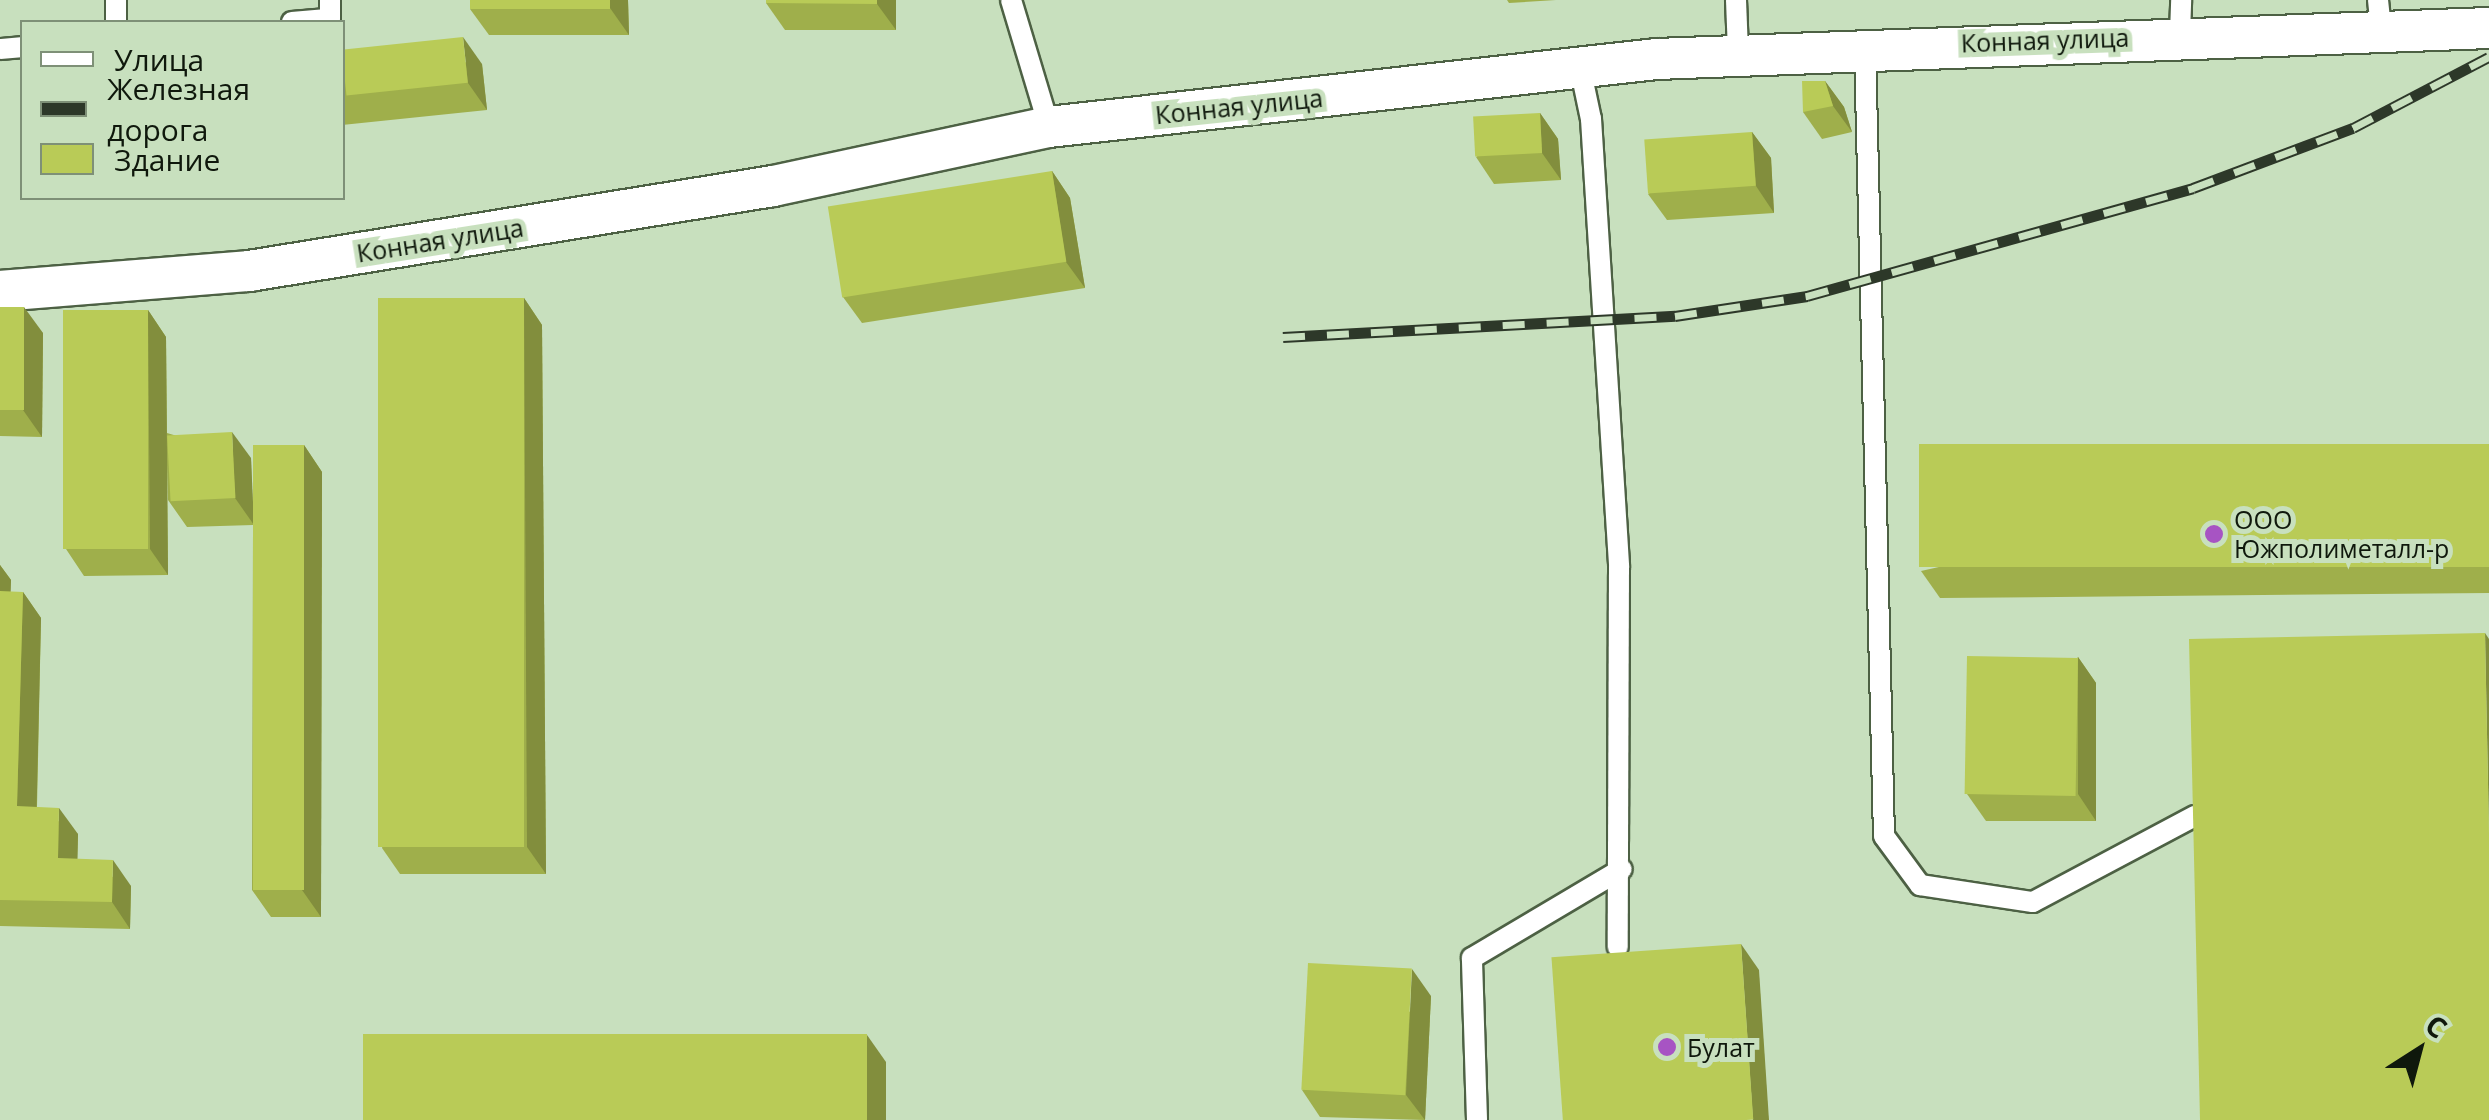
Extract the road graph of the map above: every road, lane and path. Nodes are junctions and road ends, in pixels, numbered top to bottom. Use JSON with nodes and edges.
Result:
{"nodes":[{"id":1,"x":330,"y":0,"type":"edge"},
{"id":2,"x":1011,"y":0,"type":"edge"},
{"id":3,"x":1736,"y":0,"type":"edge"},
{"id":4,"x":2380,"y":14,"type":"edge"},
{"id":5,"x":2180,"y":17,"type":"edge"},
{"id":6,"x":317,"y":20,"type":"edge"},
{"id":7,"x":2489,"y":28,"type":"edge"},
{"id":8,"x":1865,"y":48,"type":"junction"},
{"id":9,"x":1738,"y":52,"type":"junction"},
{"id":10,"x":1580,"y":67,"type":"junction"},
{"id":11,"x":1049,"y":127,"type":"junction"},
{"id":12,"x":0,"y":291,"type":"edge"},
{"id":13,"x":2196,"y":816,"type":"edge"},
{"id":14,"x":1622,"y":870,"type":"junction"},
{"id":15,"x":1618,"y":947,"type":"edge"},
{"id":16,"x":1477,"y":1120,"type":"edge"}],
"edges":[{"from":1,"to":6,"type":"lane"},
{"from":2,"to":11,"type":"lane"},
{"from":3,"to":9,"type":"lane"},
{"from":4,"to":5,"type":"street","name":"Конная улица"},
{"from":4,"to":7,"type":"street","name":"Конная улица"},
{"from":5,"to":8,"type":"street","name":"Конная улица"},
{"from":8,"to":9,"type":"street","name":"Конная улица"},
{"from":8,"to":13,"type":"lane"},
{"from":9,"to":10,"type":"street","name":"Конная улица"},
{"from":10,"to":11,"type":"street","name":"Конная улица"},
{"from":10,"to":14,"type":"lane"},
{"from":11,"to":12,"type":"street","name":"Конная улица"},
{"from":14,"to":15,"type":"lane"},
{"from":14,"to":16,"type":"lane"}]}
